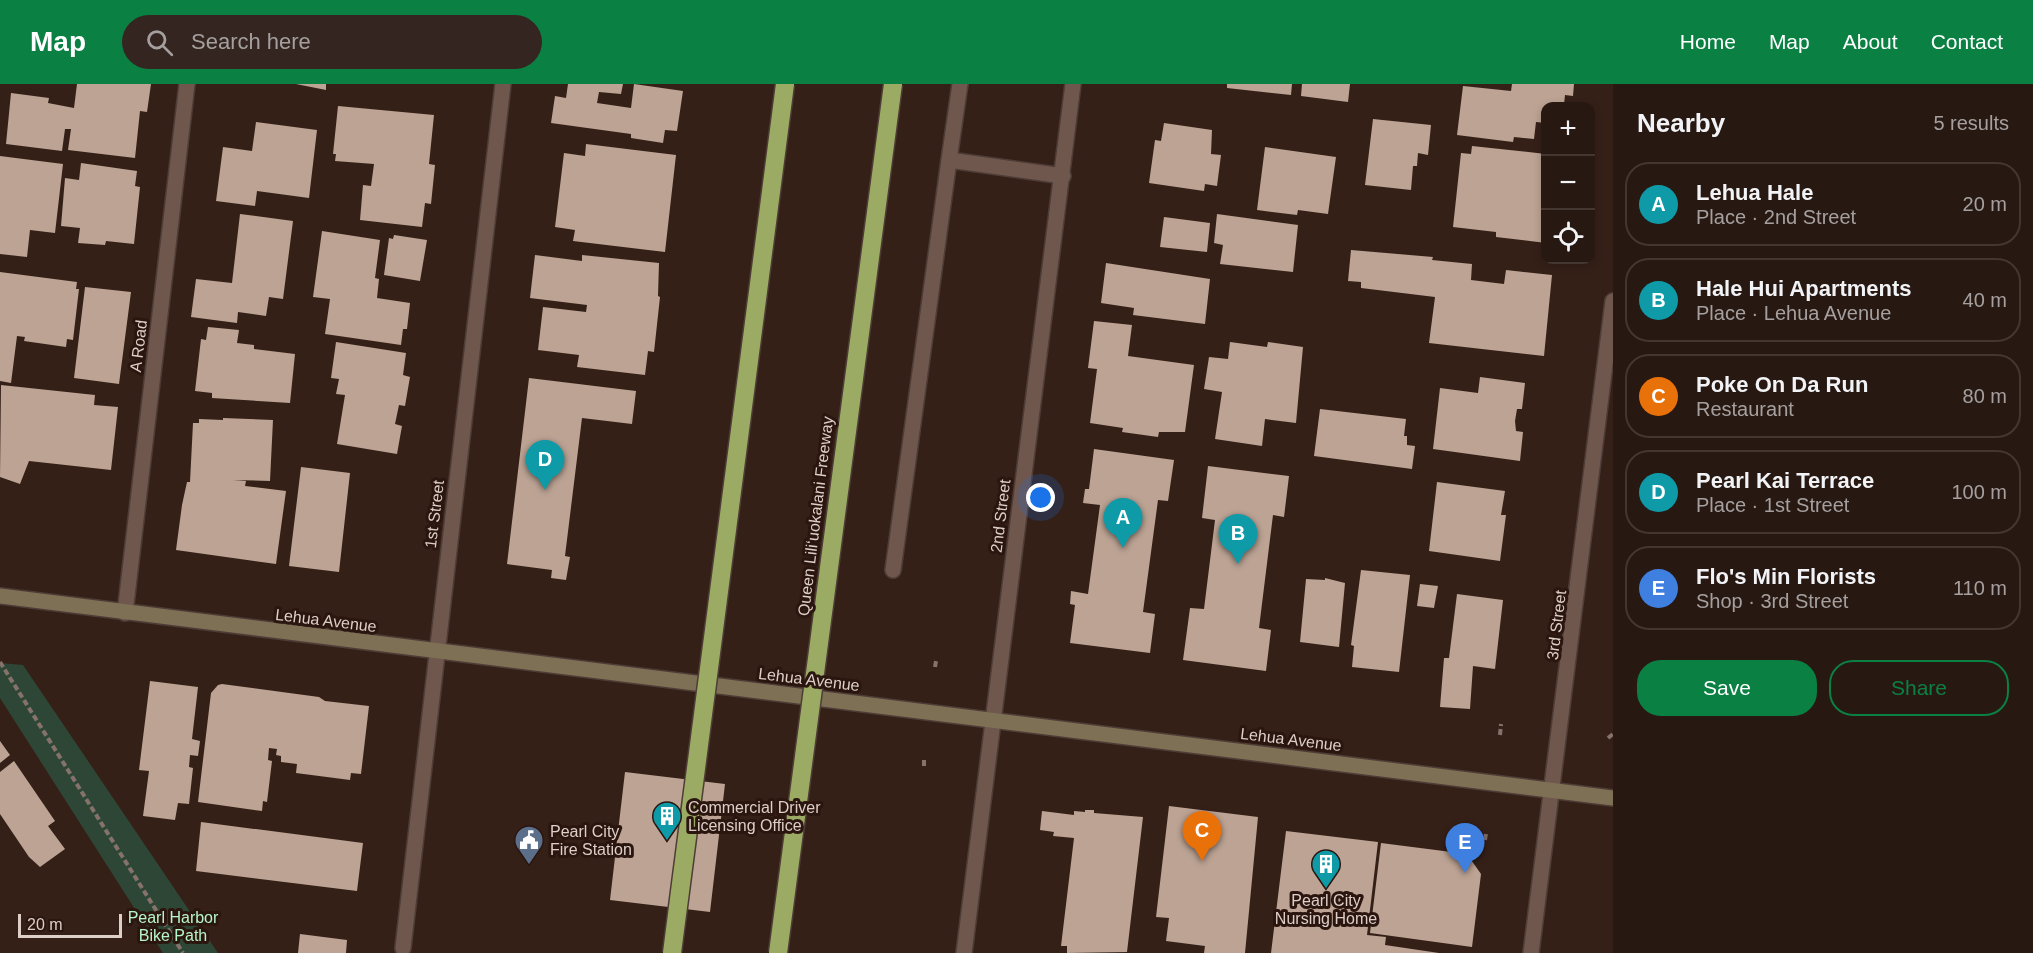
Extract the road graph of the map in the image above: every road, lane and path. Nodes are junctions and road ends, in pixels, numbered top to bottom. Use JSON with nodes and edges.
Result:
{"nodes":[{"id":1,"x":188,"y":84,"type":"edge"},
{"id":2,"x":503,"y":84,"type":"edge"},
{"id":3,"x":785,"y":84,"type":"edge"},
{"id":4,"x":893,"y":84,"type":"edge"},
{"id":5,"x":960,"y":84,"type":"edge"},
{"id":6,"x":1073,"y":84,"type":"edge"},
{"id":7,"x":949,"y":160,"type":"junction"},
{"id":8,"x":1062,"y":176,"type":"junction"},
{"id":9,"x":1613,"y":302,"type":"edge"},
{"id":10,"x":893,"y":570,"type":"dead end"},
{"id":11,"x":0,"y":596,"type":"edge"},
{"id":12,"x":125,"y":613,"type":"junction"},
{"id":13,"x":437,"y":652,"type":"junction"},
{"id":14,"x":936,"y":661,"type":"dead end"},
{"id":15,"x":0,"y":662,"type":"edge"},
{"id":16,"x":935,"y":667,"type":"dead end"},
{"id":17,"x":993,"y":720,"type":"junction"},
{"id":18,"x":1502,"y":724,"type":"dead end"},
{"id":19,"x":1613,"y":734,"type":"edge"},
{"id":20,"x":1500,"y":735,"type":"dead end"},
{"id":21,"x":1608,"y":738,"type":"dead end"},
{"id":22,"x":924,"y":760,"type":"dead end"},
{"id":23,"x":924,"y":766,"type":"dead end"},
{"id":24,"x":1552,"y":791,"type":"junction"},
{"id":25,"x":1613,"y":798,"type":"edge"},
{"id":26,"x":1486,"y":833,"type":"dead end"},
{"id":27,"x":1485,"y":840,"type":"dead end"},
{"id":28,"x":403,"y":948,"type":"dead end"},
{"id":29,"x":183,"y":953,"type":"edge"},
{"id":30,"x":672,"y":953,"type":"edge"},
{"id":31,"x":778,"y":953,"type":"edge"},
{"id":32,"x":964,"y":953,"type":"edge"},
{"id":33,"x":1531,"y":953,"type":"edge"}],
"edges":[{"from":1,"to":12,"type":"street","name":"A Road"},
{"from":2,"to":13,"type":"street","name":"1st Street"},
{"from":3,"to":30,"type":"highway","bridge":true},
{"from":4,"to":31,"type":"highway","name":"Queen Liliʻuokalani Freeway","bridge":true},
{"from":5,"to":7,"type":"street"},
{"from":6,"to":8,"type":"street","name":"2nd Street"},
{"from":7,"to":8,"type":"street"},
{"from":7,"to":10,"type":"street"},
{"from":8,"to":17,"type":"street","name":"2nd Street"},
{"from":9,"to":24,"type":"street","name":"3rd Street"},
{"from":11,"to":12,"type":"street","name":"Lehua Avenue"},
{"from":12,"to":13,"type":"street","name":"Lehua Avenue"},
{"from":13,"to":17,"type":"street","name":"Lehua Avenue"},
{"from":13,"to":28,"type":"street","name":"1st Street"},
{"from":14,"to":16,"type":"path"},
{"from":15,"to":29,"type":"path"},
{"from":17,"to":24,"type":"street","name":"Lehua Avenue"},
{"from":17,"to":32,"type":"street","name":"2nd Street"},
{"from":18,"to":20,"type":"path"},
{"from":19,"to":21,"type":"path"},
{"from":22,"to":23,"type":"path"},
{"from":24,"to":25,"type":"street","name":"Lehua Avenue"},
{"from":24,"to":33,"type":"street","name":"3rd Street"},
{"from":26,"to":27,"type":"path"}]}
